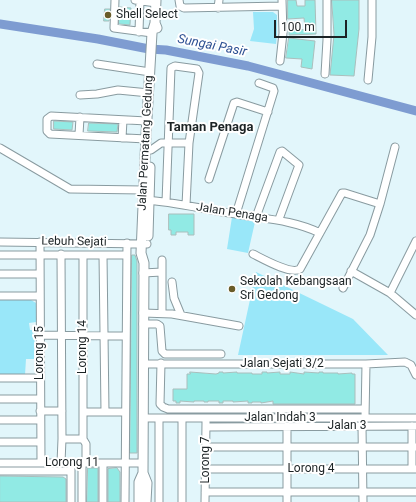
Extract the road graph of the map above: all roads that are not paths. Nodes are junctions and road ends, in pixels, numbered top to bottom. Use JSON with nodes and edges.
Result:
{"nodes":[{"id":1,"x":115,"y":0,"type":"edge"},
{"id":2,"x":138,"y":0,"type":"edge"},
{"id":3,"x":219,"y":0,"type":"edge"},
{"id":4,"x":327,"y":0,"type":"edge"},
{"id":5,"x":372,"y":0,"type":"edge"},
{"id":6,"x":156,"y":1,"type":"edge"},
{"id":7,"x":179,"y":3,"type":"edge"},
{"id":8,"x":282,"y":3,"type":"edge"},
{"id":9,"x":218,"y":8,"type":"junction"},
{"id":10,"x":139,"y":32,"type":"junction"},
{"id":11,"x":155,"y":33,"type":"junction"},
{"id":12,"x":154,"y":56,"type":"junction"},
{"id":13,"x":280,"y":61,"type":"dead end"},
{"id":14,"x":97,"y":64,"type":"dead end"},
{"id":15,"x":150,"y":72,"type":"junction"},
{"id":16,"x":324,"y":74,"type":"dead end"},
{"id":17,"x":368,"y":80,"type":"dead end"},
{"id":18,"x":259,"y":83,"type":"dead end"},
{"id":19,"x":149,"y":93,"type":"junction"},
{"id":20,"x":80,"y":95,"type":"dead end"},
{"id":21,"x":268,"y":112,"type":"junction"},
{"id":22,"x":80,"y":117,"type":"junction"},
{"id":23,"x":123,"y":120,"type":"junction"},
{"id":24,"x":147,"y":121,"type":"junction"},
{"id":25,"x":79,"y":135,"type":"junction"},
{"id":26,"x":122,"y":138,"type":"junction"},
{"id":27,"x":146,"y":139,"type":"junction"},
{"id":28,"x":168,"y":143,"type":"junction"},
{"id":29,"x":189,"y":143,"type":"junction"},
{"id":30,"x":395,"y":147,"type":"dead end"},
{"id":31,"x":0,"y":148,"type":"edge"},
{"id":32,"x":151,"y":150,"type":"junction"},
{"id":33,"x":209,"y":179,"type":"dead end"},
{"id":34,"x":145,"y":197,"type":"junction"},
{"id":35,"x":166,"y":202,"type":"junction"},
{"id":36,"x":380,"y":204,"type":"junction"},
{"id":37,"x":186,"y":205,"type":"junction"},
{"id":38,"x":236,"y":214,"type":"junction"},
{"id":39,"x":256,"y":217,"type":"junction"},
{"id":40,"x":279,"y":219,"type":"junction"},
{"id":41,"x":320,"y":233,"type":"junction"},
{"id":42,"x":416,"y":241,"type":"edge"},
{"id":43,"x":0,"y":242,"type":"edge"},
{"id":44,"x":40,"y":242,"type":"junction"},
{"id":45,"x":126,"y":243,"type":"junction"},
{"id":46,"x":144,"y":243,"type":"junction"},
{"id":47,"x":40,"y":254,"type":"junction"},
{"id":48,"x":61,"y":254,"type":"junction"},
{"id":49,"x":253,"y":254,"type":"dead end"},
{"id":50,"x":0,"y":255,"type":"edge"},
{"id":51,"x":83,"y":255,"type":"junction"},
{"id":52,"x":103,"y":255,"type":"junction"},
{"id":53,"x":126,"y":255,"type":"junction"},
{"id":54,"x":162,"y":260,"type":"dead end"},
{"id":55,"x":351,"y":271,"type":"junction"},
{"id":56,"x":144,"y":272,"type":"junction"},
{"id":57,"x":162,"y":272,"type":"junction"},
{"id":58,"x":0,"y":274,"type":"edge"},
{"id":59,"x":40,"y":274,"type":"junction"},
{"id":60,"x":172,"y":282,"type":"dead end"},
{"id":61,"x":343,"y":288,"type":"dead end"},
{"id":62,"x":390,"y":293,"type":"junction"},
{"id":63,"x":0,"y":296,"type":"edge"},
{"id":64,"x":40,"y":296,"type":"junction"},
{"id":65,"x":143,"y":314,"type":"junction"},
{"id":66,"x":162,"y":314,"type":"junction"},
{"id":67,"x":181,"y":315,"type":"junction"},
{"id":68,"x":416,"y":315,"type":"edge"},
{"id":69,"x":143,"y":324,"type":"junction"},
{"id":70,"x":239,"y":326,"type":"dead end"},
{"id":71,"x":40,"y":335,"type":"junction"},
{"id":72,"x":61,"y":335,"type":"junction"},
{"id":73,"x":83,"y":335,"type":"junction"},
{"id":74,"x":104,"y":335,"type":"junction"},
{"id":75,"x":126,"y":336,"type":"junction"},
{"id":76,"x":221,"y":354,"type":"dead end"},
{"id":77,"x":143,"y":364,"type":"junction"},
{"id":78,"x":161,"y":364,"type":"junction"},
{"id":79,"x":366,"y":364,"type":"junction"},
{"id":80,"x":416,"y":375,"type":"edge"},
{"id":81,"x":0,"y":378,"type":"edge"},
{"id":82,"x":40,"y":378,"type":"junction"},
{"id":83,"x":0,"y":399,"type":"edge"},
{"id":84,"x":40,"y":399,"type":"junction"},
{"id":85,"x":366,"y":409,"type":"junction"},
{"id":86,"x":40,"y":411,"type":"junction"},
{"id":87,"x":62,"y":411,"type":"junction"},
{"id":88,"x":83,"y":412,"type":"junction"},
{"id":89,"x":105,"y":412,"type":"junction"},
{"id":90,"x":125,"y":412,"type":"junction"},
{"id":91,"x":143,"y":418,"type":"junction"},
{"id":92,"x":159,"y":418,"type":"junction"},
{"id":93,"x":182,"y":418,"type":"junction"},
{"id":94,"x":206,"y":418,"type":"junction"},
{"id":95,"x":366,"y":418,"type":"junction"},
{"id":96,"x":416,"y":418,"type":"edge"},
{"id":97,"x":0,"y":420,"type":"edge"},
{"id":98,"x":40,"y":420,"type":"junction"},
{"id":99,"x":206,"y":426,"type":"junction"},
{"id":100,"x":287,"y":426,"type":"junction"},
{"id":101,"x":362,"y":426,"type":"junction"},
{"id":102,"x":414,"y":426,"type":"edge"},
{"id":103,"x":62,"y":439,"type":"junction"},
{"id":104,"x":83,"y":439,"type":"junction"},
{"id":105,"x":0,"y":442,"type":"edge"},
{"id":106,"x":40,"y":442,"type":"junction"},
{"id":107,"x":206,"y":447,"type":"junction"},
{"id":108,"x":287,"y":447,"type":"junction"},
{"id":109,"x":362,"y":447,"type":"junction"},
{"id":110,"x":414,"y":447,"type":"edge"},
{"id":111,"x":0,"y":463,"type":"edge"},
{"id":112,"x":40,"y":463,"type":"junction"},
{"id":113,"x":61,"y":463,"type":"junction"},
{"id":114,"x":71,"y":463,"type":"junction"},
{"id":115,"x":84,"y":463,"type":"junction"},
{"id":116,"x":103,"y":463,"type":"junction"},
{"id":117,"x":125,"y":463,"type":"junction"},
{"id":118,"x":143,"y":468,"type":"junction"},
{"id":119,"x":205,"y":469,"type":"junction"},
{"id":120,"x":287,"y":469,"type":"junction"},
{"id":121,"x":362,"y":469,"type":"junction"},
{"id":122,"x":414,"y":469,"type":"edge"},
{"id":123,"x":0,"y":471,"type":"edge"},
{"id":124,"x":71,"y":471,"type":"junction"},
{"id":125,"x":205,"y":492,"type":"junction"},
{"id":126,"x":287,"y":492,"type":"junction"},
{"id":127,"x":363,"y":492,"type":"junction"},
{"id":128,"x":416,"y":492,"type":"edge"},
{"id":129,"x":71,"y":502,"type":"edge"},
{"id":130,"x":82,"y":502,"type":"edge"},
{"id":131,"x":103,"y":502,"type":"edge"},
{"id":132,"x":124,"y":502,"type":"edge"},
{"id":133,"x":139,"y":502,"type":"edge"},
{"id":134,"x":146,"y":502,"type":"edge"},
{"id":135,"x":159,"y":502,"type":"edge"},
{"id":136,"x":182,"y":502,"type":"edge"},
{"id":137,"x":205,"y":502,"type":"edge"},
{"id":138,"x":287,"y":502,"type":"edge"},
{"id":139,"x":363,"y":502,"type":"edge"}],
"edges":[{"from":1,"to":10,"type":"street"},
{"from":2,"to":6,"type":"street"},
{"from":2,"to":10,"type":"street"},
{"from":3,"to":9,"type":"street"},
{"from":4,"to":16,"type":"street"},
{"from":5,"to":17,"type":"street"},
{"from":6,"to":11,"type":"main road","name":"Jalan Permatang Gedung"},
{"from":7,"to":9,"type":"street"},
{"from":8,"to":9,"type":"street"},
{"from":8,"to":13,"type":"street"},
{"from":10,"to":11,"type":"street"},
{"from":11,"to":12,"type":"main road","name":"Jalan Permatang Gedung"},
{"from":12,"to":15,"type":"main road","name":"Jalan Permatang Gedung"},
{"from":12,"to":32,"type":"main road","name":"Jalan Permatang Gedung"},
{"from":14,"to":15,"type":"street"},
{"from":15,"to":19,"type":"main road","name":"Jalan Permatang Gedung"},
{"from":18,"to":21,"type":"street"},
{"from":19,"to":20,"type":"street"},
{"from":19,"to":24,"type":"main road","name":"Jalan Permatang Gedung"},
{"from":21,"to":33,"type":"street"},
{"from":21,"to":38,"type":"street"},
{"from":22,"to":23,"type":"street"},
{"from":22,"to":25,"type":"street"},
{"from":22,"to":25,"type":"street"},
{"from":23,"to":24,"type":"street"},
{"from":23,"to":26,"type":"street"},
{"from":24,"to":27,"type":"main road","name":"Jalan Permatang Gedung"},
{"from":25,"to":26,"type":"street"},
{"from":26,"to":27,"type":"street"},
{"from":27,"to":34,"type":"main road","name":"Jalan Permatang Gedung"},
{"from":28,"to":29,"type":"street"},
{"from":28,"to":29,"type":"street"},
{"from":28,"to":32,"type":"street"},
{"from":28,"to":35,"type":"street"},
{"from":29,"to":37,"type":"street"},
{"from":30,"to":36,"type":"street"},
{"from":31,"to":34,"type":"street","name":"Jalan Penaga"},
{"from":32,"to":34,"type":"main road","name":"Jalan Permatang Gedung"},
{"from":34,"to":35,"type":"street","name":"Jalan Penaga"},
{"from":34,"to":46,"type":"main road","name":"Jalan Permatang Gedung"},
{"from":35,"to":37,"type":"street","name":"Jalan Penaga"},
{"from":36,"to":41,"type":"street"},
{"from":36,"to":55,"type":"street"},
{"from":37,"to":38,"type":"street","name":"Jalan Penaga"},
{"from":38,"to":39,"type":"street","name":"Jalan Penaga"},
{"from":39,"to":40,"type":"street","name":"Jalan Penaga"},
{"from":39,"to":40,"type":"street"},
{"from":40,"to":41,"type":"street","name":"Jalan Penaga"},
{"from":41,"to":49,"type":"street"},
{"from":42,"to":62,"type":"street"},
{"from":43,"to":44,"type":"street","name":"Lebuh Sejati"},
{"from":44,"to":45,"type":"street","name":"Lebuh Sejati"},
{"from":44,"to":47,"type":"street","name":"Lorong 15"},
{"from":45,"to":46,"type":"street","name":"Lebuh Sejati"},
{"from":45,"to":53,"type":"street"},
{"from":46,"to":56,"type":"main road","name":"Jalan Permatang Gedung"},
{"from":47,"to":48,"type":"street"},
{"from":47,"to":50,"type":"street"},
{"from":47,"to":59,"type":"street","name":"Lorong 15"},
{"from":48,"to":51,"type":"street"},
{"from":48,"to":72,"type":"street"},
{"from":51,"to":52,"type":"street"},
{"from":51,"to":73,"type":"street","name":"Lorong 14"},
{"from":52,"to":53,"type":"street"},
{"from":52,"to":74,"type":"street"},
{"from":53,"to":75,"type":"street"},
{"from":54,"to":57,"type":"street"},
{"from":55,"to":61,"type":"street"},
{"from":55,"to":62,"type":"street"},
{"from":56,"to":57,"type":"street"},
{"from":56,"to":65,"type":"main road","name":"Jalan Permatang Gedung"},
{"from":57,"to":66,"type":"street"},
{"from":58,"to":59,"type":"street"},
{"from":59,"to":64,"type":"street","name":"Lorong 15"},
{"from":60,"to":67,"type":"street"},
{"from":62,"to":68,"type":"street"},
{"from":63,"to":64,"type":"street"},
{"from":64,"to":71,"type":"street","name":"Lorong 15"},
{"from":65,"to":66,"type":"street"},
{"from":65,"to":69,"type":"main road","name":"Jalan Permatang Gedung"},
{"from":66,"to":67,"type":"street"},
{"from":67,"to":70,"type":"street"},
{"from":69,"to":76,"type":"street"},
{"from":69,"to":77,"type":"main road","name":"Jalan Permatang Gedung"},
{"from":71,"to":72,"type":"street"},
{"from":71,"to":82,"type":"street","name":"Lorong 15"},
{"from":72,"to":73,"type":"street"},
{"from":72,"to":87,"type":"street"},
{"from":73,"to":74,"type":"street"},
{"from":73,"to":88,"type":"street","name":"Lorong 14"},
{"from":74,"to":75,"type":"street"},
{"from":74,"to":89,"type":"street"},
{"from":75,"to":90,"type":"street"},
{"from":77,"to":78,"type":"street","name":"Jalan Sejati 3/2"},
{"from":77,"to":91,"type":"main road","name":"Jalan Permatang Gedung"},
{"from":78,"to":79,"type":"street","name":"Jalan Sejati 3/2"},
{"from":78,"to":85,"type":"street"},
{"from":79,"to":80,"type":"street","name":"Jalan Sejati 3/2"},
{"from":79,"to":85,"type":"street"},
{"from":81,"to":82,"type":"street"},
{"from":82,"to":84,"type":"street","name":"Lorong 15"},
{"from":83,"to":84,"type":"street"},
{"from":84,"to":86,"type":"street","name":"Lorong 15"},
{"from":85,"to":95,"type":"street"},
{"from":86,"to":87,"type":"street"},
{"from":86,"to":98,"type":"street","name":"Lorong 15"},
{"from":87,"to":103,"type":"street"},
{"from":88,"to":89,"type":"street"},
{"from":88,"to":104,"type":"street","name":"Lorong 14"},
{"from":89,"to":90,"type":"street"},
{"from":90,"to":117,"type":"street"},
{"from":91,"to":92,"type":"street","name":"Jalan Indah 3"},
{"from":91,"to":118,"type":"main road","name":"Jalan Permatang Gedung"},
{"from":92,"to":93,"type":"street","name":"Jalan Indah 3"},
{"from":92,"to":135,"type":"street"},
{"from":93,"to":94,"type":"street","name":"Jalan Indah 3"},
{"from":93,"to":136,"type":"street"},
{"from":94,"to":95,"type":"street","name":"Jalan Indah 3"},
{"from":94,"to":99,"type":"street","name":"Lorong 7"},
{"from":95,"to":96,"type":"street","name":"Jalan Indah 3"},
{"from":97,"to":98,"type":"street"},
{"from":98,"to":106,"type":"street","name":"Lorong 15"},
{"from":99,"to":100,"type":"street","name":"Jalan 3"},
{"from":99,"to":107,"type":"street","name":"Lorong 7"},
{"from":100,"to":101,"type":"street","name":"Jalan 3"},
{"from":100,"to":108,"type":"street"},
{"from":101,"to":102,"type":"street","name":"Jalan 3"},
{"from":101,"to":109,"type":"street"},
{"from":102,"to":110,"type":"street"},
{"from":103,"to":104,"type":"street"},
{"from":103,"to":113,"type":"street"},
{"from":104,"to":115,"type":"street","name":"Lorong 14"},
{"from":105,"to":106,"type":"street"},
{"from":106,"to":112,"type":"street","name":"Lorong 15"},
{"from":107,"to":108,"type":"street"},
{"from":107,"to":119,"type":"street","name":"Lorong 7"},
{"from":108,"to":109,"type":"street"},
{"from":108,"to":120,"type":"street"},
{"from":109,"to":110,"type":"street"},
{"from":109,"to":121,"type":"street"},
{"from":110,"to":122,"type":"street"},
{"from":111,"to":112,"type":"street","name":"Lorong 11"},
{"from":112,"to":113,"type":"street","name":"Lorong 11"},
{"from":113,"to":114,"type":"street","name":"Lorong 11"},
{"from":114,"to":115,"type":"street","name":"Lorong 11"},
{"from":114,"to":124,"type":"street"},
{"from":115,"to":116,"type":"street","name":"Lorong 11"},
{"from":115,"to":130,"type":"street","name":"Lorong 14"},
{"from":116,"to":117,"type":"street","name":"Lorong 11"},
{"from":116,"to":131,"type":"street"},
{"from":117,"to":118,"type":"street","name":"Lorong 11"},
{"from":117,"to":132,"type":"street"},
{"from":118,"to":133,"type":"main road","name":"Jalan Permatang Gedung"},
{"from":118,"to":134,"type":"main road","name":"Jalan Permatang Gedung"},
{"from":119,"to":120,"type":"street","name":"Lorong 4"},
{"from":119,"to":125,"type":"street","name":"Lorong 7"},
{"from":120,"to":121,"type":"street","name":"Lorong 4"},
{"from":120,"to":126,"type":"street"},
{"from":121,"to":122,"type":"street","name":"Lorong 4"},
{"from":121,"to":127,"type":"street"},
{"from":123,"to":124,"type":"street"},
{"from":124,"to":129,"type":"street"},
{"from":125,"to":126,"type":"street"},
{"from":125,"to":137,"type":"street","name":"Lorong 7"},
{"from":126,"to":127,"type":"street"},
{"from":126,"to":138,"type":"street"},
{"from":127,"to":128,"type":"street"},
{"from":127,"to":139,"type":"street"}]}
